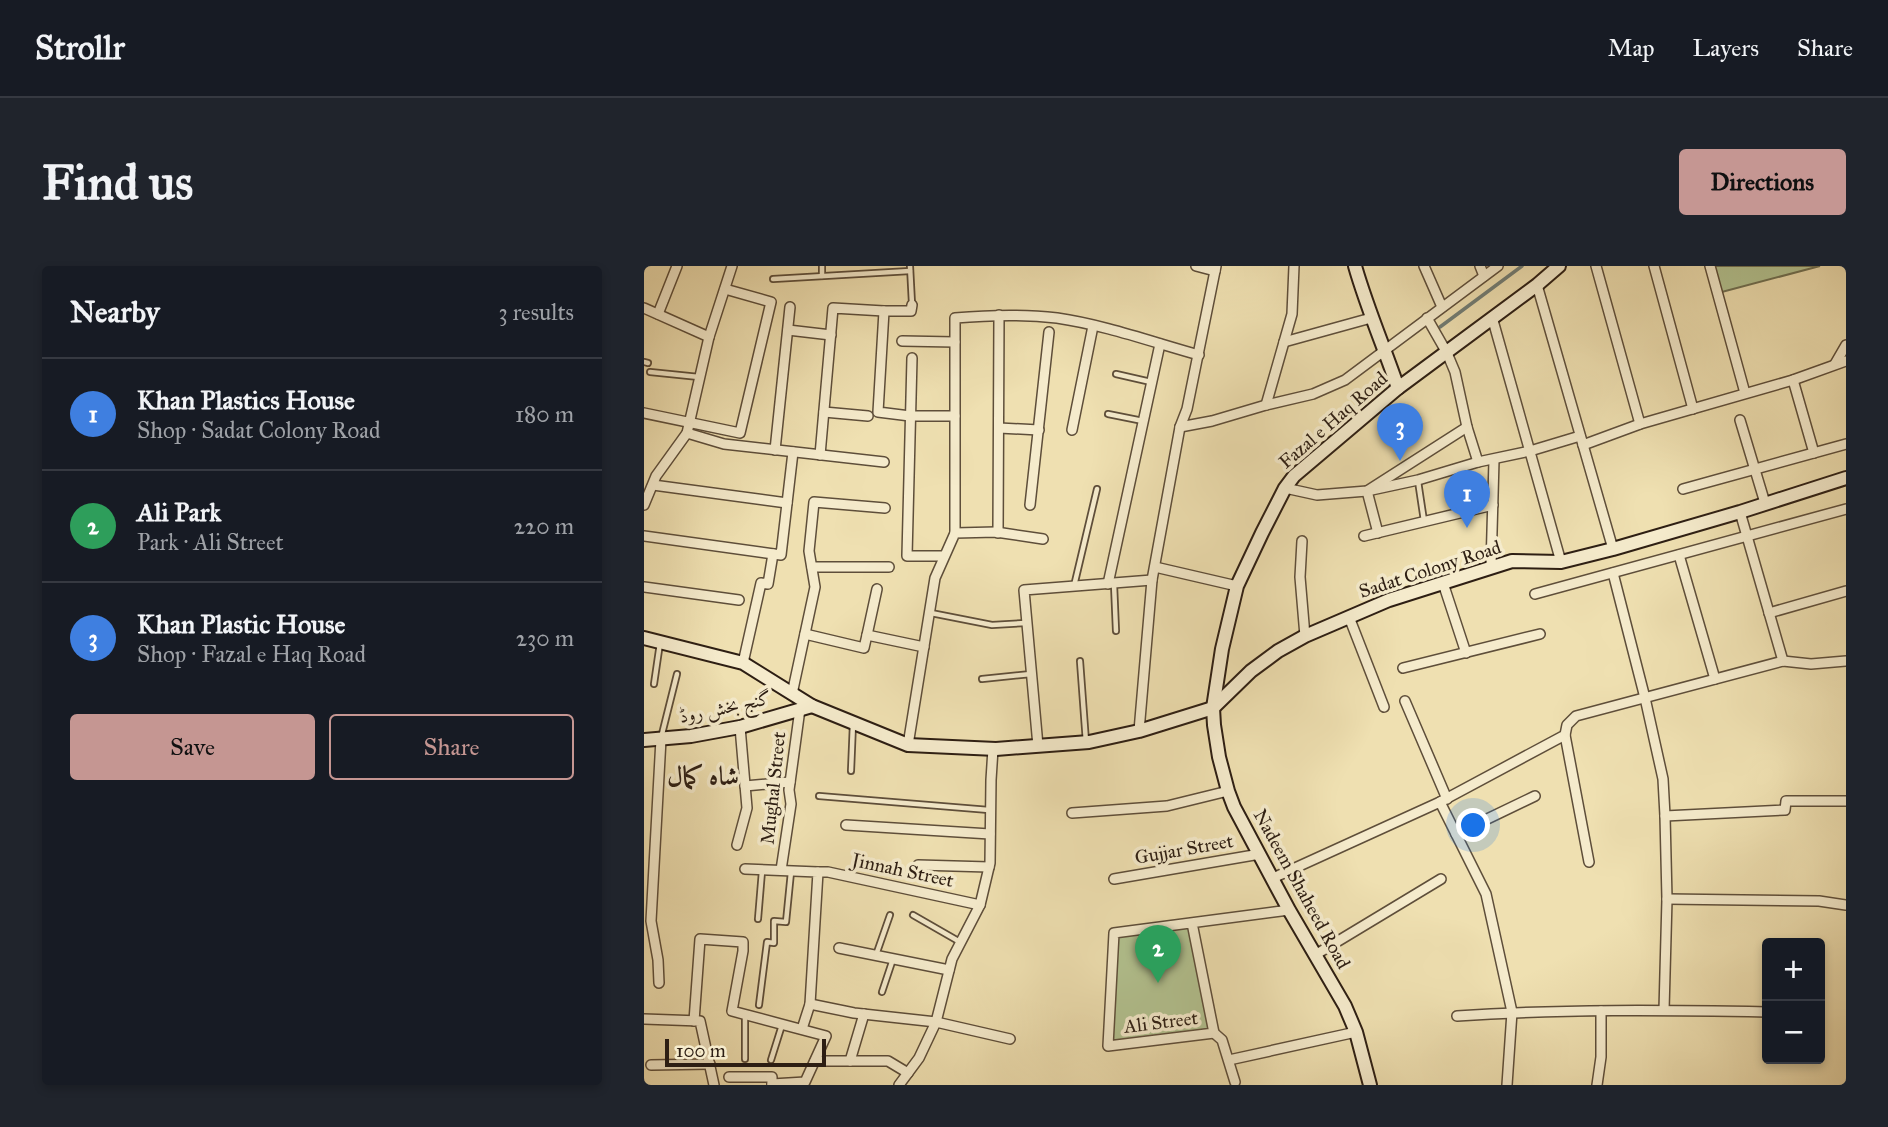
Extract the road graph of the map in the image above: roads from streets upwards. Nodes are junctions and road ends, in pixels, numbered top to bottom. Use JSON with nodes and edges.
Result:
{"nodes":[{"id":1,"x":677,"y":266,"type":"edge"},
{"id":2,"x":1196,"y":266,"type":"edge"},
{"id":3,"x":1294,"y":266,"type":"edge"},
{"id":4,"x":1355,"y":266,"type":"edge"},
{"id":5,"x":1424,"y":266,"type":"edge"},
{"id":6,"x":1480,"y":266,"type":"edge"},
{"id":7,"x":1499,"y":266,"type":"edge"},
{"id":8,"x":1559,"y":266,"type":"edge"},
{"id":9,"x":1596,"y":266,"type":"edge"},
{"id":10,"x":1654,"y":266,"type":"edge"},
{"id":11,"x":1710,"y":266,"type":"edge"},
{"id":12,"x":732,"y":267,"type":"edge"},
{"id":13,"x":1215,"y":269,"type":"edge"},
{"id":14,"x":1484,"y":276,"type":"junction"},
{"id":15,"x":1537,"y":285,"type":"junction"},
{"id":16,"x":725,"y":289,"type":"junction"},
{"id":17,"x":912,"y":305,"type":"road end"},
{"id":18,"x":790,"y":307,"type":"dead end"},
{"id":19,"x":1442,"y":307,"type":"junction"},
{"id":20,"x":644,"y":308,"type":"edge"},
{"id":21,"x":884,"y":311,"type":"junction"},
{"id":22,"x":657,"y":314,"type":"junction"},
{"id":23,"x":999,"y":315,"type":"junction"},
{"id":24,"x":1492,"y":317,"type":"junction"},
{"id":25,"x":1371,"y":318,"type":"junction"},
{"id":26,"x":1427,"y":318,"type":"junction"},
{"id":27,"x":1093,"y":326,"type":"junction"},
{"id":28,"x":788,"y":331,"type":"junction"},
{"id":29,"x":1049,"y":332,"type":"dead end"},
{"id":30,"x":831,"y":335,"type":"junction"},
{"id":31,"x":709,"y":337,"type":"junction"},
{"id":32,"x":902,"y":341,"type":"dead end"},
{"id":33,"x":955,"y":342,"type":"junction"},
{"id":34,"x":1283,"y":342,"type":"junction"},
{"id":35,"x":1160,"y":344,"type":"junction"},
{"id":36,"x":1846,"y":345,"type":"edge"},
{"id":37,"x":1385,"y":350,"type":"junction"},
{"id":38,"x":1447,"y":353,"type":"junction"},
{"id":39,"x":1199,"y":355,"type":"junction"},
{"id":40,"x":912,"y":358,"type":"dead end"},
{"id":41,"x":1846,"y":361,"type":"edge"},
{"id":42,"x":1835,"y":364,"type":"junction"},
{"id":43,"x":1793,"y":380,"type":"junction"},
{"id":44,"x":1398,"y":388,"type":"junction"},
{"id":45,"x":1745,"y":393,"type":"junction"},
{"id":46,"x":1266,"y":405,"type":"junction"},
{"id":47,"x":1693,"y":409,"type":"junction"},
{"id":48,"x":824,"y":412,"type":"junction"},
{"id":49,"x":644,"y":413,"type":"edge"},
{"id":50,"x":868,"y":416,"type":"dead end"},
{"id":51,"x":910,"y":416,"type":"junction"},
{"id":52,"x":955,"y":416,"type":"junction"},
{"id":53,"x":1740,"y":419,"type":"dead end"},
{"id":54,"x":690,"y":422,"type":"junction"},
{"id":55,"x":1640,"y":424,"type":"junction"},
{"id":56,"x":1180,"y":427,"type":"junction"},
{"id":57,"x":1467,"y":427,"type":"junction"},
{"id":58,"x":999,"y":428,"type":"junction"},
{"id":59,"x":1039,"y":430,"type":"junction"},
{"id":60,"x":1072,"y":430,"type":"dead end"},
{"id":61,"x":687,"y":433,"type":"junction"},
{"id":62,"x":1582,"y":440,"type":"junction"},
{"id":63,"x":1846,"y":444,"type":"edge"},
{"id":64,"x":775,"y":450,"type":"junction"},
{"id":65,"x":1530,"y":451,"type":"junction"},
{"id":66,"x":793,"y":452,"type":"junction"},
{"id":67,"x":1814,"y":453,"type":"junction"},
{"id":68,"x":820,"y":455,"type":"junction"},
{"id":69,"x":1494,"y":460,"type":"junction"},
{"id":70,"x":1478,"y":462,"type":"junction"},
{"id":71,"x":884,"y":463,"type":"dead end"},
{"id":72,"x":1754,"y":469,"type":"junction"},
{"id":73,"x":1846,"y":478,"type":"edge"},
{"id":74,"x":653,"y":485,"type":"junction"},
{"id":75,"x":1285,"y":488,"type":"junction"},
{"id":76,"x":1683,"y":489,"type":"dead end"},
{"id":77,"x":1367,"y":491,"type":"junction"},
{"id":78,"x":645,"y":499,"type":"edge"},
{"id":79,"x":787,"y":503,"type":"junction"},
{"id":80,"x":1765,"y":503,"type":"junction"},
{"id":81,"x":1030,"y":505,"type":"dead end"},
{"id":82,"x":1493,"y":505,"type":"junction"},
{"id":83,"x":885,"y":508,"type":"dead end"},
{"id":84,"x":1846,"y":509,"type":"edge"},
{"id":85,"x":1740,"y":512,"type":"junction"},
{"id":86,"x":955,"y":533,"type":"junction"},
{"id":87,"x":998,"y":533,"type":"junction"},
{"id":88,"x":1378,"y":533,"type":"junction"},
{"id":89,"x":644,"y":536,"type":"edge"},
{"id":90,"x":1364,"y":536,"type":"dead end"},
{"id":91,"x":1748,"y":536,"type":"junction"},
{"id":92,"x":1043,"y":539,"type":"dead end"},
{"id":93,"x":1302,"y":541,"type":"dead end"},
{"id":94,"x":1613,"y":549,"type":"junction"},
{"id":95,"x":773,"y":554,"type":"junction"},
{"id":96,"x":1679,"y":555,"type":"junction"},
{"id":97,"x":944,"y":556,"type":"junction"},
{"id":98,"x":1561,"y":562,"type":"junction"},
{"id":99,"x":812,"y":567,"type":"junction"},
{"id":100,"x":889,"y":567,"type":"dead end"},
{"id":101,"x":1155,"y":567,"type":"junction"},
{"id":102,"x":1491,"y":567,"type":"junction"},
{"id":103,"x":1613,"y":573,"type":"junction"},
{"id":104,"x":1152,"y":580,"type":"junction"},
{"id":105,"x":1443,"y":583,"type":"junction"},
{"id":106,"x":1111,"y":584,"type":"junction"},
{"id":107,"x":1237,"y":586,"type":"junction"},
{"id":108,"x":644,"y":587,"type":"edge"},
{"id":109,"x":877,"y":589,"type":"dead end"},
{"id":110,"x":1846,"y":591,"type":"edge"},
{"id":111,"x":1535,"y":594,"type":"dead end"},
{"id":112,"x":739,"y":600,"type":"dead end"},
{"id":113,"x":1769,"y":613,"type":"junction"},
{"id":114,"x":1349,"y":617,"type":"junction"},
{"id":115,"x":805,"y":634,"type":"junction"},
{"id":116,"x":1540,"y":634,"type":"dead end"},
{"id":117,"x":867,"y":635,"type":"junction"},
{"id":118,"x":1305,"y":636,"type":"junction"},
{"id":119,"x":644,"y":638,"type":"edge"},
{"id":120,"x":924,"y":647,"type":"junction"},
{"id":121,"x":1466,"y":653,"type":"junction"},
{"id":122,"x":1783,"y":661,"type":"junction"},
{"id":123,"x":1846,"y":661,"type":"edge"},
{"id":124,"x":743,"y":663,"type":"junction"},
{"id":125,"x":1402,"y":668,"type":"dead end"},
{"id":126,"x":1715,"y":679,"type":"junction"},
{"id":127,"x":792,"y":694,"type":"junction"},
{"id":128,"x":1645,"y":698,"type":"junction"},
{"id":129,"x":1405,"y":701,"type":"dead end"},
{"id":130,"x":806,"y":707,"type":"junction"},
{"id":131,"x":1384,"y":707,"type":"dead end"},
{"id":132,"x":1213,"y":708,"type":"junction"},
{"id":133,"x":740,"y":727,"type":"junction"},
{"id":134,"x":1139,"y":731,"type":"junction"},
{"id":135,"x":1565,"y":736,"type":"junction"},
{"id":136,"x":661,"y":738,"type":"junction"},
{"id":137,"x":644,"y":740,"type":"edge"},
{"id":138,"x":908,"y":745,"type":"junction"},
{"id":139,"x":1038,"y":746,"type":"junction"},
{"id":140,"x":993,"y":749,"type":"junction"},
{"id":141,"x":790,"y":782,"type":"junction"},
{"id":142,"x":745,"y":786,"type":"junction"},
{"id":143,"x":1228,"y":792,"type":"junction"},
{"id":144,"x":1535,"y":796,"type":"dead end"},
{"id":145,"x":1444,"y":800,"type":"junction"},
{"id":146,"x":1846,"y":801,"type":"edge"},
{"id":147,"x":1072,"y":813,"type":"dead end"},
{"id":148,"x":1665,"y":816,"type":"junction"},
{"id":149,"x":846,"y":825,"type":"dead end"},
{"id":150,"x":990,"y":834,"type":"junction"},
{"id":151,"x":1456,"y":834,"type":"junction"},
{"id":152,"x":737,"y":845,"type":"dead end"},
{"id":153,"x":1260,"y":854,"type":"junction"},
{"id":154,"x":1589,"y":862,"type":"dead end"},
{"id":155,"x":918,"y":865,"type":"dead end"},
{"id":156,"x":989,"y":867,"type":"junction"},
{"id":157,"x":745,"y":869,"type":"dead end"},
{"id":158,"x":786,"y":870,"type":"junction"},
{"id":159,"x":818,"y":872,"type":"junction"},
{"id":160,"x":649,"y":873,"type":"edge"},
{"id":161,"x":1273,"y":878,"type":"junction"},
{"id":162,"x":1114,"y":879,"type":"dead end"},
{"id":163,"x":1441,"y":879,"type":"dead end"},
{"id":164,"x":1667,"y":899,"type":"junction"},
{"id":165,"x":980,"y":905,"type":"junction"},
{"id":166,"x":1846,"y":905,"type":"edge"},
{"id":167,"x":1289,"y":910,"type":"junction"},
{"id":168,"x":1192,"y":923,"type":"junction"},
{"id":169,"x":839,"y":948,"type":"dead end"},
{"id":170,"x":1315,"y":955,"type":"junction"},
{"id":171,"x":950,"y":970,"type":"junction"},
{"id":172,"x":659,"y":983,"type":"dead end"},
{"id":173,"x":810,"y":1003,"type":"junction"},
{"id":174,"x":1664,"y":1010,"type":"junction"},
{"id":175,"x":1601,"y":1011,"type":"junction"},
{"id":176,"x":1512,"y":1012,"type":"junction"},
{"id":177,"x":1762,"y":1012,"type":"edge"},
{"id":178,"x":864,"y":1014,"type":"junction"},
{"id":179,"x":1457,"y":1016,"type":"dead end"},
{"id":180,"x":644,"y":1019,"type":"edge"},
{"id":181,"x":694,"y":1021,"type":"junction"},
{"id":182,"x":936,"y":1022,"type":"junction"},
{"id":183,"x":802,"y":1030,"type":"junction"},
{"id":184,"x":1356,"y":1032,"type":"junction"},
{"id":185,"x":1214,"y":1033,"type":"junction"},
{"id":186,"x":1010,"y":1039,"type":"dead end"},
{"id":187,"x":1229,"y":1060,"type":"junction"},
{"id":188,"x":814,"y":1061,"type":"junction"},
{"id":189,"x":850,"y":1061,"type":"junction"},
{"id":190,"x":710,"y":1064,"type":"junction"},
{"id":191,"x":651,"y":1065,"type":"dead end"},
{"id":192,"x":908,"y":1073,"type":"junction"},
{"id":193,"x":729,"y":1077,"type":"dead end"},
{"id":194,"x":1235,"y":1082,"type":"dead end"},
{"id":195,"x":772,"y":1084,"type":"edge"},
{"id":196,"x":804,"y":1084,"type":"edge"},
{"id":197,"x":714,"y":1085,"type":"edge"},
{"id":198,"x":899,"y":1085,"type":"edge"},
{"id":199,"x":1370,"y":1085,"type":"edge"},
{"id":200,"x":1507,"y":1085,"type":"edge"},
{"id":201,"x":1597,"y":1085,"type":"edge"}],
"edges":[{"from":1,"to":22,"type":"street"},
{"from":2,"to":13,"type":"street"},
{"from":3,"to":34,"type":"street"},
{"from":4,"to":25,"type":"street"},
{"from":5,"to":19,"type":"street"},
{"from":6,"to":14,"type":"street"},
{"from":7,"to":14,"type":"street"},
{"from":8,"to":15,"type":"street","name":"Fazal e Haq Road"},
{"from":9,"to":55,"type":"street"},
{"from":10,"to":47,"type":"street"},
{"from":11,"to":45,"type":"street"},
{"from":12,"to":16,"type":"street"},
{"from":13,"to":39,"type":"street"},
{"from":14,"to":19,"type":"street"},
{"from":15,"to":24,"type":"street","name":"Fazal e Haq Road"},
{"from":15,"to":62,"type":"street"},
{"from":16,"to":31,"type":"street"},
{"from":16,"to":54,"type":"street"},
{"from":17,"to":21,"type":"street"},
{"from":18,"to":28,"type":"street"},
{"from":19,"to":26,"type":"street"},
{"from":20,"to":22,"type":"street"},
{"from":21,"to":30,"type":"street"},
{"from":21,"to":51,"type":"street"},
{"from":22,"to":31,"type":"street"},
{"from":23,"to":27,"type":"street"},
{"from":23,"to":33,"type":"street"},
{"from":23,"to":58,"type":"street"},
{"from":24,"to":38,"type":"street","name":"Fazal e Haq Road"},
{"from":24,"to":65,"type":"street"},
{"from":25,"to":34,"type":"street"},
{"from":25,"to":37,"type":"street"},
{"from":26,"to":37,"type":"street"},
{"from":26,"to":38,"type":"street"},
{"from":27,"to":35,"type":"street"},
{"from":27,"to":60,"type":"street"},
{"from":28,"to":30,"type":"street"},
{"from":28,"to":64,"type":"street"},
{"from":29,"to":59,"type":"street"},
{"from":30,"to":48,"type":"street"},
{"from":31,"to":54,"type":"street"},
{"from":32,"to":33,"type":"street"},
{"from":33,"to":52,"type":"street"},
{"from":34,"to":46,"type":"street"},
{"from":35,"to":39,"type":"street"},
{"from":35,"to":106,"type":"street"},
{"from":36,"to":42,"type":"street"},
{"from":37,"to":44,"type":"street"},
{"from":37,"to":46,"type":"street"},
{"from":38,"to":44,"type":"street","name":"Fazal e Haq Road"},
{"from":38,"to":57,"type":"street"},
{"from":39,"to":56,"type":"street"},
{"from":40,"to":51,"type":"street"},
{"from":41,"to":42,"type":"street"},
{"from":42,"to":43,"type":"street"},
{"from":43,"to":45,"type":"street"},
{"from":43,"to":67,"type":"street"},
{"from":44,"to":75,"type":"street","name":"Fazal e Haq Road"},
{"from":45,"to":47,"type":"street"},
{"from":46,"to":56,"type":"street"},
{"from":47,"to":55,"type":"street"},
{"from":48,"to":50,"type":"street"},
{"from":48,"to":68,"type":"street"},
{"from":49,"to":54,"type":"street"},
{"from":51,"to":52,"type":"street"},
{"from":51,"to":97,"type":"street"},
{"from":52,"to":86,"type":"street"},
{"from":53,"to":72,"type":"street"},
{"from":54,"to":61,"type":"street"},
{"from":55,"to":62,"type":"street"},
{"from":56,"to":101,"type":"street"},
{"from":57,"to":70,"type":"street"},
{"from":57,"to":77,"type":"street"},
{"from":58,"to":59,"type":"street"},
{"from":58,"to":87,"type":"street"},
{"from":59,"to":81,"type":"street"},
{"from":61,"to":64,"type":"street"},
{"from":61,"to":74,"type":"street"},
{"from":62,"to":65,"type":"street"},
{"from":62,"to":94,"type":"street"},
{"from":63,"to":67,"type":"street"},
{"from":64,"to":66,"type":"street"},
{"from":65,"to":69,"type":"street"},
{"from":65,"to":98,"type":"street"},
{"from":66,"to":68,"type":"street"},
{"from":66,"to":79,"type":"street"},
{"from":67,"to":72,"type":"street"},
{"from":68,"to":71,"type":"street"},
{"from":69,"to":70,"type":"street"},
{"from":69,"to":82,"type":"street"},
{"from":70,"to":77,"type":"street"},
{"from":72,"to":76,"type":"street"},
{"from":72,"to":80,"type":"street"},
{"from":73,"to":80,"type":"street","name":"Sadat Colony Road"},
{"from":74,"to":78,"type":"street"},
{"from":74,"to":79,"type":"street"},
{"from":75,"to":77,"type":"street"},
{"from":75,"to":107,"type":"street","name":"Fazal e Haq Road"},
{"from":77,"to":88,"type":"street"},
{"from":79,"to":95,"type":"street"},
{"from":80,"to":85,"type":"street","name":"Sadat Colony Road"},
{"from":82,"to":88,"type":"street"},
{"from":82,"to":102,"type":"street"},
{"from":83,"to":99,"type":"street"},
{"from":84,"to":91,"type":"street"},
{"from":85,"to":91,"type":"street"},
{"from":85,"to":94,"type":"street","name":"Sadat Colony Road"},
{"from":86,"to":87,"type":"street"},
{"from":86,"to":97,"type":"street"},
{"from":87,"to":92,"type":"street"},
{"from":88,"to":90,"type":"street"},
{"from":89,"to":95,"type":"street"},
{"from":91,"to":96,"type":"street"},
{"from":91,"to":113,"type":"street"},
{"from":93,"to":118,"type":"street"},
{"from":94,"to":98,"type":"street","name":"Sadat Colony Road"},
{"from":95,"to":124,"type":"street"},
{"from":96,"to":103,"type":"street"},
{"from":96,"to":126,"type":"street"},
{"from":97,"to":120,"type":"street"},
{"from":98,"to":102,"type":"street","name":"Sadat Colony Road"},
{"from":99,"to":100,"type":"street"},
{"from":99,"to":115,"type":"street"},
{"from":101,"to":104,"type":"street"},
{"from":101,"to":107,"type":"street"},
{"from":102,"to":105,"type":"street","name":"Sadat Colony Road"},
{"from":103,"to":111,"type":"street"},
{"from":103,"to":128,"type":"street"},
{"from":104,"to":106,"type":"street"},
{"from":104,"to":134,"type":"street"},
{"from":105,"to":114,"type":"street","name":"Sadat Colony Road"},
{"from":105,"to":121,"type":"street"},
{"from":106,"to":139,"type":"street"},
{"from":107,"to":132,"type":"street","name":"Fazal e Haq Road"},
{"from":108,"to":112,"type":"street"},
{"from":109,"to":117,"type":"street"},
{"from":110,"to":113,"type":"street"},
{"from":113,"to":122,"type":"street"},
{"from":114,"to":118,"type":"street","name":"Sadat Colony Road"},
{"from":114,"to":131,"type":"street"},
{"from":115,"to":117,"type":"street"},
{"from":115,"to":127,"type":"street"},
{"from":116,"to":121,"type":"street"},
{"from":117,"to":120,"type":"street"},
{"from":118,"to":132,"type":"street","name":"Sadat Colony Road"},
{"from":119,"to":124,"type":"street"},
{"from":120,"to":138,"type":"street"},
{"from":121,"to":125,"type":"street"},
{"from":122,"to":123,"type":"street"},
{"from":122,"to":126,"type":"street"},
{"from":124,"to":127,"type":"street"},
{"from":126,"to":128,"type":"street"},
{"from":127,"to":130,"type":"street"},
{"from":128,"to":135,"type":"street"},
{"from":128,"to":148,"type":"street"},
{"from":129,"to":145,"type":"street"},
{"from":130,"to":133,"type":"street","name":"گنج بخش روڈ"},
{"from":130,"to":138,"type":"street"},
{"from":130,"to":141,"type":"street","name":"Mughal Street"},
{"from":132,"to":134,"type":"street"},
{"from":132,"to":143,"type":"street","name":"Nadeem Shaheed Road"},
{"from":133,"to":136,"type":"street","name":"گنج بخش روڈ"},
{"from":133,"to":142,"type":"street"},
{"from":134,"to":139,"type":"street"},
{"from":135,"to":145,"type":"street"},
{"from":135,"to":154,"type":"street"},
{"from":136,"to":137,"type":"street","name":"گنج بخش روڈ"},
{"from":136,"to":160,"type":"street"},
{"from":138,"to":140,"type":"street"},
{"from":139,"to":140,"type":"street"},
{"from":140,"to":150,"type":"street"},
{"from":141,"to":142,"type":"street"},
{"from":141,"to":158,"type":"street","name":"Mughal Street"},
{"from":142,"to":152,"type":"street"},
{"from":143,"to":147,"type":"street"},
{"from":143,"to":153,"type":"street","name":"Nadeem Shaheed Road"},
{"from":144,"to":151,"type":"street"},
{"from":145,"to":151,"type":"street"},
{"from":145,"to":161,"type":"street"},
{"from":146,"to":148,"type":"street"},
{"from":148,"to":164,"type":"street"},
{"from":149,"to":150,"type":"street"},
{"from":150,"to":156,"type":"street"},
{"from":151,"to":176,"type":"street"},
{"from":153,"to":161,"type":"street","name":"Nadeem Shaheed Road"},
{"from":153,"to":162,"type":"street","name":"Gujjar Street"},
{"from":155,"to":156,"type":"street"},
{"from":156,"to":165,"type":"street"},
{"from":157,"to":158,"type":"street","name":"Jinnah Street"},
{"from":158,"to":159,"type":"street","name":"Jinnah Street"},
{"from":159,"to":165,"type":"street","name":"Jinnah Street"},
{"from":159,"to":173,"type":"street"},
{"from":160,"to":172,"type":"street"},
{"from":161,"to":167,"type":"street","name":"Nadeem Shaheed Road"},
{"from":163,"to":170,"type":"street"},
{"from":164,"to":166,"type":"street"},
{"from":164,"to":174,"type":"street"},
{"from":165,"to":171,"type":"street"},
{"from":167,"to":168,"type":"street","name":"Ali Street"},
{"from":167,"to":170,"type":"street","name":"Nadeem Shaheed Road"},
{"from":168,"to":185,"type":"street","name":"Ali Street"},
{"from":168,"to":185,"type":"street","name":"Ali Street"},
{"from":169,"to":171,"type":"street"},
{"from":170,"to":184,"type":"street","name":"Nadeem Shaheed Road"},
{"from":171,"to":182,"type":"street"},
{"from":173,"to":178,"type":"street"},
{"from":173,"to":183,"type":"street"},
{"from":174,"to":175,"type":"street"},
{"from":174,"to":177,"type":"street"},
{"from":175,"to":176,"type":"street"},
{"from":175,"to":201,"type":"street"},
{"from":176,"to":179,"type":"street"},
{"from":176,"to":200,"type":"street"},
{"from":178,"to":182,"type":"street"},
{"from":178,"to":189,"type":"street"},
{"from":180,"to":181,"type":"street"},
{"from":181,"to":183,"type":"street"},
{"from":181,"to":190,"type":"street"},
{"from":182,"to":186,"type":"street"},
{"from":182,"to":192,"type":"street"},
{"from":183,"to":188,"type":"street"},
{"from":184,"to":187,"type":"street"},
{"from":184,"to":199,"type":"street","name":"Nadeem Shaheed Road"},
{"from":185,"to":187,"type":"street"},
{"from":187,"to":194,"type":"street"},
{"from":188,"to":189,"type":"street"},
{"from":188,"to":196,"type":"street"},
{"from":189,"to":192,"type":"street"},
{"from":190,"to":191,"type":"street"},
{"from":190,"to":197,"type":"street"},
{"from":192,"to":198,"type":"street"},
{"from":193,"to":195,"type":"street"},
{"from":195,"to":196,"type":"street"}]}
